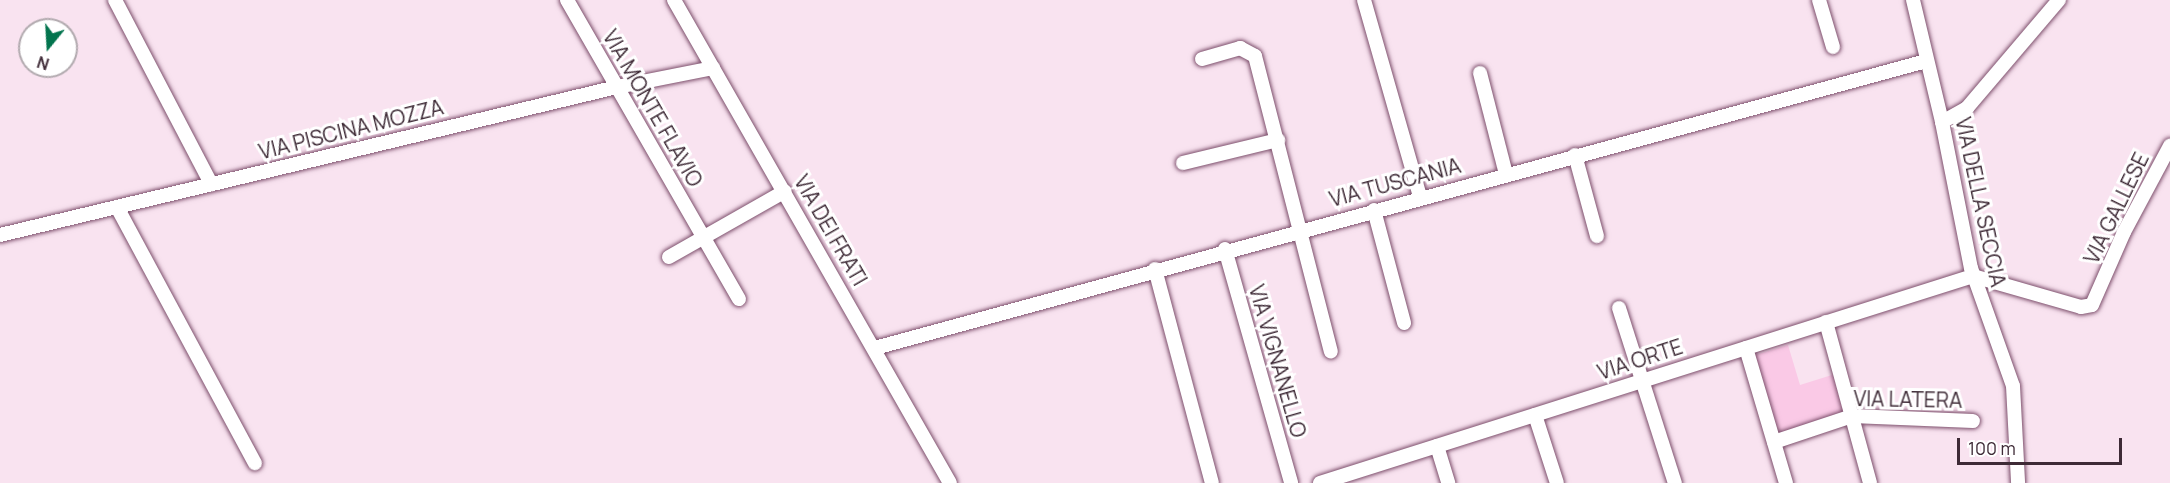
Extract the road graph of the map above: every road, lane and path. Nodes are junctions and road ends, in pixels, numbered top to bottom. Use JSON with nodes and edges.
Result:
{"nodes":[{"id":1,"x":116,"y":0,"type":"edge"},
{"id":2,"x":567,"y":0,"type":"edge"},
{"id":3,"x":674,"y":0,"type":"edge"},
{"id":4,"x":1364,"y":0,"type":"edge"},
{"id":5,"x":1819,"y":0,"type":"edge"},
{"id":6,"x":1913,"y":0,"type":"edge"},
{"id":7,"x":2059,"y":0,"type":"edge"},
{"id":8,"x":1833,"y":47,"type":"dead end"},
{"id":9,"x":1202,"y":59,"type":"dead end"},
{"id":10,"x":1926,"y":61,"type":"junction"},
{"id":11,"x":713,"y":68,"type":"junction"},
{"id":12,"x":1480,"y":73,"type":"dead end"},
{"id":13,"x":616,"y":87,"type":"junction"},
{"id":14,"x":1942,"y":122,"type":"junction"},
{"id":15,"x":1278,"y":140,"type":"junction"},
{"id":16,"x":2170,"y":146,"type":"edge"},
{"id":17,"x":1575,"y":155,"type":"junction"},
{"id":18,"x":1183,"y":163,"type":"dead end"},
{"id":19,"x":1506,"y":174,"type":"junction"},
{"id":20,"x":211,"y":184,"type":"junction"},
{"id":21,"x":785,"y":191,"type":"junction"},
{"id":22,"x":1419,"y":197,"type":"junction"},
{"id":23,"x":117,"y":207,"type":"junction"},
{"id":24,"x":1374,"y":210,"type":"junction"},
{"id":25,"x":1300,"y":229,"type":"junction"},
{"id":26,"x":0,"y":235,"type":"edge"},
{"id":27,"x":1597,"y":236,"type":"dead end"},
{"id":28,"x":704,"y":237,"type":"junction"},
{"id":29,"x":1225,"y":249,"type":"junction"},
{"id":30,"x":669,"y":257,"type":"dead end"},
{"id":31,"x":1155,"y":269,"type":"junction"},
{"id":32,"x":1973,"y":276,"type":"junction"},
{"id":33,"x":739,"y":299,"type":"dead end"},
{"id":34,"x":1619,"y":308,"type":"dead end"},
{"id":35,"x":1826,"y":322,"type":"junction"},
{"id":36,"x":1404,"y":323,"type":"dead end"},
{"id":37,"x":875,"y":348,"type":"junction"},
{"id":38,"x":1746,"y":348,"type":"junction"},
{"id":39,"x":1331,"y":351,"type":"dead end"},
{"id":40,"x":1642,"y":381,"type":"junction"},
{"id":41,"x":1535,"y":415,"type":"junction"},
{"id":42,"x":1852,"y":416,"type":"junction"},
{"id":43,"x":1973,"y":421,"type":"dead end"},
{"id":44,"x":1774,"y":442,"type":"junction"},
{"id":45,"x":1437,"y":446,"type":"junction"},
{"id":46,"x":255,"y":463,"type":"dead end"},
{"id":47,"x":1366,"y":468,"type":"junction"},
{"id":48,"x":950,"y":483,"type":"edge"},
{"id":49,"x":1212,"y":483,"type":"edge"},
{"id":50,"x":1291,"y":483,"type":"edge"},
{"id":51,"x":1320,"y":483,"type":"edge"},
{"id":52,"x":1371,"y":483,"type":"edge"},
{"id":53,"x":1448,"y":483,"type":"edge"},
{"id":54,"x":1557,"y":483,"type":"edge"},
{"id":55,"x":1675,"y":483,"type":"edge"},
{"id":56,"x":1786,"y":483,"type":"edge"},
{"id":57,"x":1870,"y":483,"type":"edge"},
{"id":58,"x":2018,"y":483,"type":"edge"}],
"edges":[{"from":1,"to":20,"type":"street"},
{"from":2,"to":13,"type":"street","name":"VIA MONTE FLAVIO"},
{"from":3,"to":11,"type":"street","name":"VIA DEI FRATI"},
{"from":4,"to":22,"type":"street"},
{"from":5,"to":8,"type":"street"},
{"from":6,"to":10,"type":"street","name":"VIA DELLA SECCIA"},
{"from":7,"to":14,"type":"street"},
{"from":9,"to":15,"type":"street"},
{"from":10,"to":14,"type":"street","name":"VIA DELLA SECCIA"},
{"from":10,"to":17,"type":"street","name":"VIA TUSCANIA"},
{"from":11,"to":13,"type":"street","name":"VIA PISCINA MOZZA"},
{"from":11,"to":21,"type":"street","name":"VIA DEI FRATI"},
{"from":12,"to":19,"type":"street"},
{"from":13,"to":20,"type":"street","name":"VIA PISCINA MOZZA"},
{"from":13,"to":28,"type":"street","name":"VIA MONTE FLAVIO"},
{"from":14,"to":32,"type":"street","name":"VIA DELLA SECCIA"},
{"from":15,"to":18,"type":"street"},
{"from":15,"to":25,"type":"street"},
{"from":16,"to":32,"type":"street","name":"VIA GALLESE"},
{"from":17,"to":19,"type":"street","name":"VIA TUSCANIA"},
{"from":17,"to":27,"type":"street"},
{"from":19,"to":22,"type":"street","name":"VIA TUSCANIA"},
{"from":20,"to":23,"type":"street","name":"VIA PISCINA MOZZA"},
{"from":21,"to":28,"type":"street"},
{"from":21,"to":37,"type":"street","name":"VIA DEI FRATI"},
{"from":22,"to":24,"type":"street","name":"VIA TUSCANIA"},
{"from":23,"to":26,"type":"street","name":"VIA PISCINA MOZZA"},
{"from":23,"to":46,"type":"street"},
{"from":24,"to":25,"type":"street","name":"VIA TUSCANIA"},
{"from":24,"to":36,"type":"street"},
{"from":25,"to":29,"type":"street","name":"VIA TUSCANIA"},
{"from":25,"to":39,"type":"street"},
{"from":28,"to":30,"type":"street"},
{"from":28,"to":33,"type":"street","name":"VIA MONTE FLAVIO"},
{"from":29,"to":31,"type":"street","name":"VIA TUSCANIA"},
{"from":29,"to":50,"type":"street","name":"VIA VIGNANELLO"},
{"from":31,"to":37,"type":"street","name":"VIA TUSCANIA"},
{"from":31,"to":49,"type":"street"},
{"from":32,"to":35,"type":"street","name":"VIA ORTE"},
{"from":32,"to":58,"type":"street","name":"VIA DELLA SECCIA"},
{"from":34,"to":40,"type":"street"},
{"from":35,"to":38,"type":"street","name":"VIA ORTE"},
{"from":35,"to":42,"type":"street"},
{"from":37,"to":48,"type":"street","name":"VIA DEI FRATI"},
{"from":38,"to":40,"type":"street","name":"VIA ORTE"},
{"from":38,"to":44,"type":"street"},
{"from":40,"to":41,"type":"street","name":"VIA ORTE"},
{"from":40,"to":55,"type":"street"},
{"from":41,"to":45,"type":"street","name":"VIA ORTE"},
{"from":41,"to":54,"type":"street"},
{"from":42,"to":43,"type":"street","name":"VIA LATERA"},
{"from":42,"to":44,"type":"street","name":"VIA LATERA"},
{"from":42,"to":57,"type":"street"},
{"from":44,"to":56,"type":"street"},
{"from":45,"to":47,"type":"street","name":"VIA ORTE"},
{"from":45,"to":53,"type":"street"},
{"from":47,"to":51,"type":"street","name":"VIA ORTE"},
{"from":47,"to":52,"type":"street"}]}
